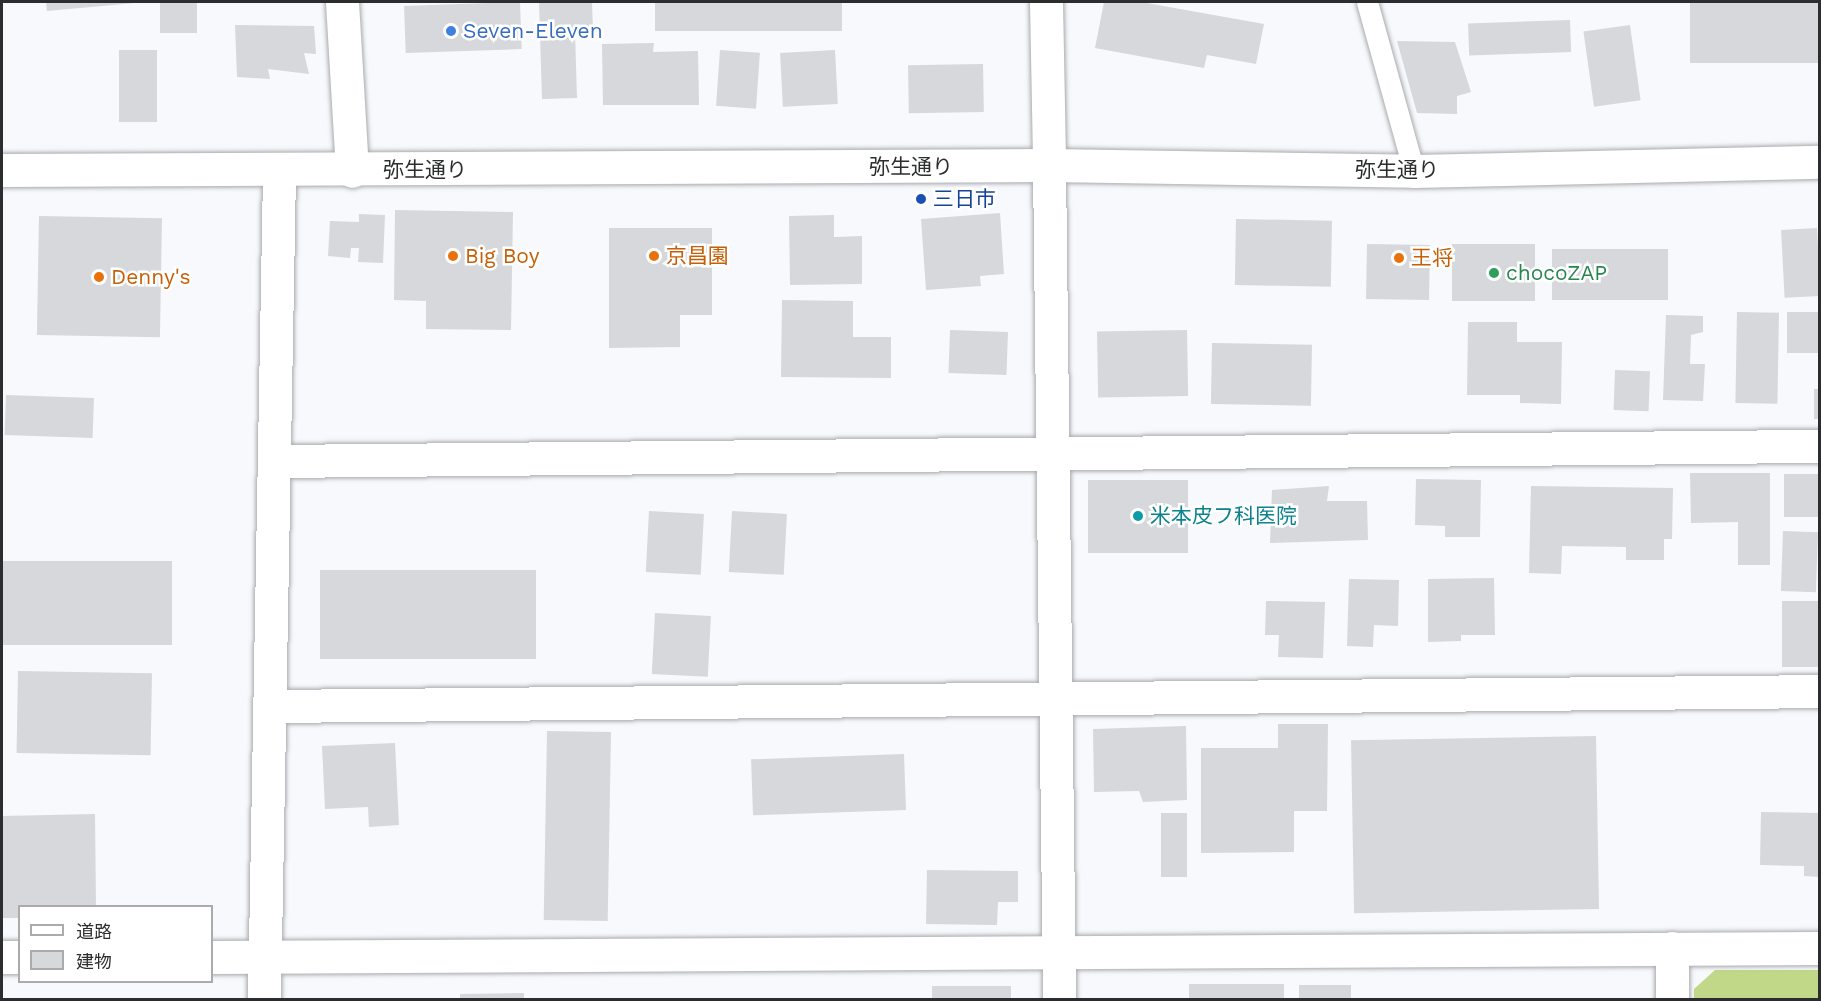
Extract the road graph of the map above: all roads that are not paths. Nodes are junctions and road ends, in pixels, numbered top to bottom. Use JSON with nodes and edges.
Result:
{"nodes":[{"id":1,"x":342,"y":2,"type":"edge"},
{"id":2,"x":1046,"y":2,"type":"edge"},
{"id":3,"x":1367,"y":2,"type":"edge"},
{"id":4,"x":1820,"y":162,"type":"edge"},
{"id":5,"x":1049,"y":165,"type":"junction"},
{"id":6,"x":2,"y":171,"type":"edge"},
{"id":7,"x":352,"y":171,"type":"junction"},
{"id":8,"x":1414,"y":171,"type":"junction"},
{"id":9,"x":279,"y":172,"type":"junction"},
{"id":10,"x":1820,"y":446,"type":"edge"},
{"id":11,"x":1052,"y":453,"type":"junction"},
{"id":12,"x":274,"y":461,"type":"junction"},
{"id":13,"x":1820,"y":691,"type":"edge"},
{"id":14,"x":1055,"y":697,"type":"junction"},
{"id":15,"x":269,"y":706,"type":"junction"},
{"id":16,"x":1672,"y":948,"type":"junction"},
{"id":17,"x":1820,"y":948,"type":"edge"},
{"id":18,"x":1059,"y":951,"type":"junction"},
{"id":19,"x":2,"y":957,"type":"edge"},
{"id":20,"x":18,"y":957,"type":"edge"},
{"id":21,"x":213,"y":957,"type":"edge"},
{"id":22,"x":264,"y":957,"type":"junction"},
{"id":23,"x":264,"y":999,"type":"edge"},
{"id":24,"x":1059,"y":999,"type":"edge"},
{"id":25,"x":1672,"y":999,"type":"edge"}],
"edges":[{"from":1,"to":7,"type":"street"},
{"from":2,"to":5,"type":"street"},
{"from":3,"to":8,"type":"lane"},
{"from":4,"to":8,"type":"street","name":"弥生通り"},
{"from":5,"to":7,"type":"street","name":"弥生通り"},
{"from":5,"to":8,"type":"street","name":"弥生通り"},
{"from":5,"to":11,"type":"street"},
{"from":6,"to":9,"type":"street","name":"弥生通り"},
{"from":7,"to":9,"type":"street","name":"弥生通り"},
{"from":9,"to":12,"type":"street"},
{"from":10,"to":11,"type":"street"},
{"from":11,"to":12,"type":"street"},
{"from":11,"to":14,"type":"street"},
{"from":12,"to":15,"type":"street"},
{"from":13,"to":14,"type":"street"},
{"from":14,"to":15,"type":"street"},
{"from":14,"to":18,"type":"street"},
{"from":15,"to":22,"type":"street"},
{"from":16,"to":17,"type":"street"},
{"from":16,"to":18,"type":"street"},
{"from":16,"to":25,"type":"street"},
{"from":18,"to":22,"type":"street"},
{"from":18,"to":24,"type":"street"},
{"from":19,"to":20,"type":"street"},
{"from":21,"to":22,"type":"street"},
{"from":22,"to":23,"type":"street"}]}
